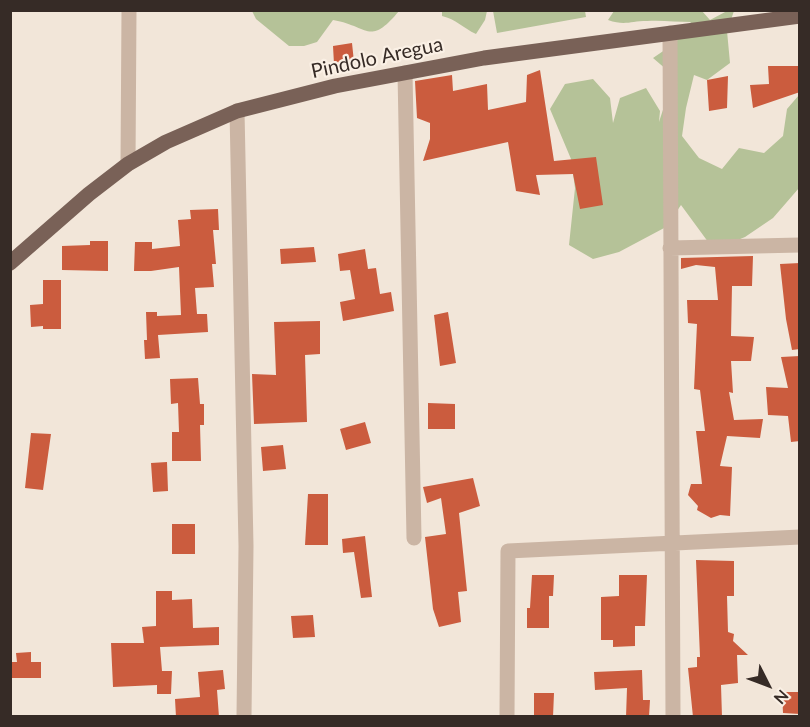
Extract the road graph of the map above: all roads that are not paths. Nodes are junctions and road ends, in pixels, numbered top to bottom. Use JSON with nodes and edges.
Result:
{"nodes":[{"id":1,"x":129,"y":10,"type":"edge"},
{"id":2,"x":800,"y":16,"type":"edge"},
{"id":3,"x":670,"y":33,"type":"junction"},
{"id":4,"x":405,"y":73,"type":"junction"},
{"id":5,"x":237,"y":111,"type":"junction"},
{"id":6,"x":128,"y":164,"type":"junction"},
{"id":7,"x":800,"y":244,"type":"edge"},
{"id":8,"x":669,"y":248,"type":"junction"},
{"id":9,"x":10,"y":263,"type":"edge"},
{"id":10,"x":800,"y":537,"type":"edge"},
{"id":11,"x":414,"y":538,"type":"dead end"},
{"id":12,"x":671,"y":543,"type":"junction"},
{"id":13,"x":244,"y":717,"type":"edge"},
{"id":14,"x":507,"y":717,"type":"edge"},
{"id":15,"x":673,"y":717,"type":"edge"}],
"edges":[{"from":1,"to":6,"type":"street"},
{"from":2,"to":3,"type":"main road","name":"Pindolo Aregua"},
{"from":3,"to":4,"type":"main road","name":"Pindolo Aregua"},
{"from":3,"to":8,"type":"street"},
{"from":4,"to":5,"type":"main road","name":"Pindolo Aregua"},
{"from":4,"to":11,"type":"street"},
{"from":5,"to":6,"type":"main road","name":"Pindolo Aregua"},
{"from":5,"to":13,"type":"street"},
{"from":6,"to":9,"type":"main road","name":"Pindolo Aregua"},
{"from":7,"to":8,"type":"street"},
{"from":8,"to":12,"type":"street"},
{"from":10,"to":12,"type":"street"},
{"from":12,"to":14,"type":"street"},
{"from":12,"to":15,"type":"street"}]}
